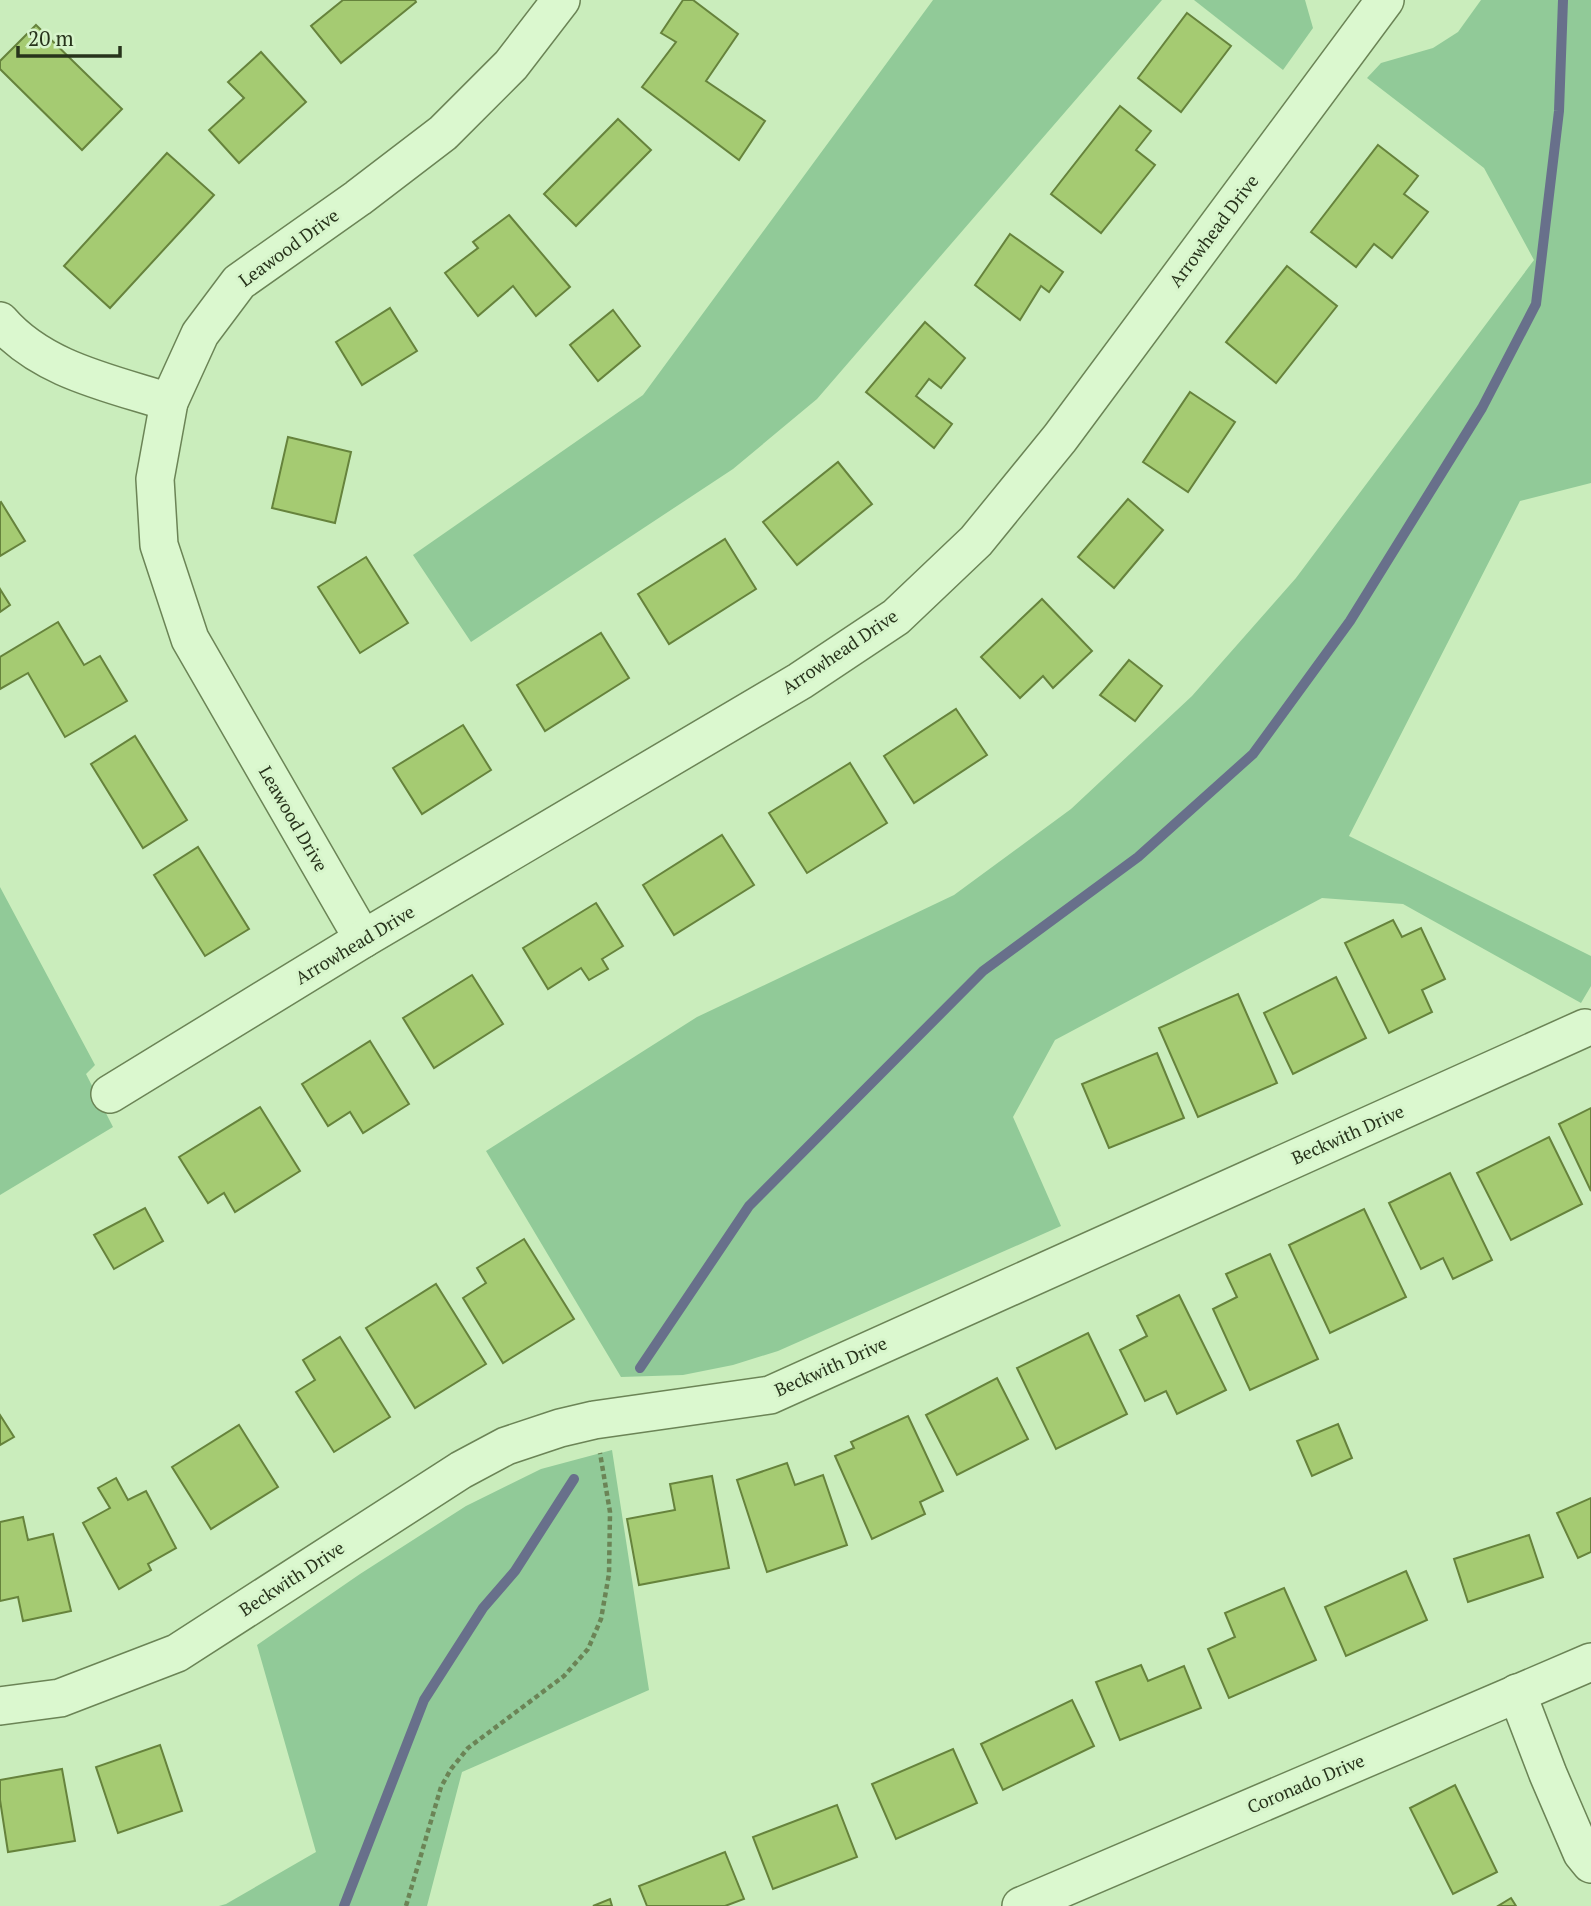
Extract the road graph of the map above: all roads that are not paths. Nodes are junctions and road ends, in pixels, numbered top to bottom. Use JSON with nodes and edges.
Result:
{"nodes":[{"id":1,"x":561,"y":0,"type":"edge"},
{"id":2,"x":1385,"y":0,"type":"edge"},
{"id":3,"x":0,"y":321,"type":"edge"},
{"id":4,"x":169,"y":402,"type":"junction"},
{"id":5,"x":363,"y":939,"type":"junction"},
{"id":6,"x":1585,"y":1028,"type":"dead end"},
{"id":7,"x":110,"y":1094,"type":"dead end"},
{"id":8,"x":1591,"y":1662,"type":"edge"},
{"id":9,"x":1517,"y":1693,"type":"junction"},
{"id":10,"x":0,"y":1706,"type":"edge"},
{"id":11,"x":1591,"y":1864,"type":"edge"},
{"id":12,"x":1021,"y":1906,"type":"edge"}],
"edges":[{"from":1,"to":4,"type":"street","name":"Leawood Drive"},
{"from":2,"to":5,"type":"street","name":"Arrowhead Drive"},
{"from":3,"to":4,"type":"street"},
{"from":4,"to":5,"type":"street","name":"Leawood Drive"},
{"from":5,"to":7,"type":"street","name":"Arrowhead Drive"},
{"from":6,"to":10,"type":"street","name":"Beckwith Drive"},
{"from":8,"to":9,"type":"street","name":"Coronado Drive"},
{"from":9,"to":11,"type":"street"},
{"from":9,"to":12,"type":"street","name":"Coronado Drive"}]}
